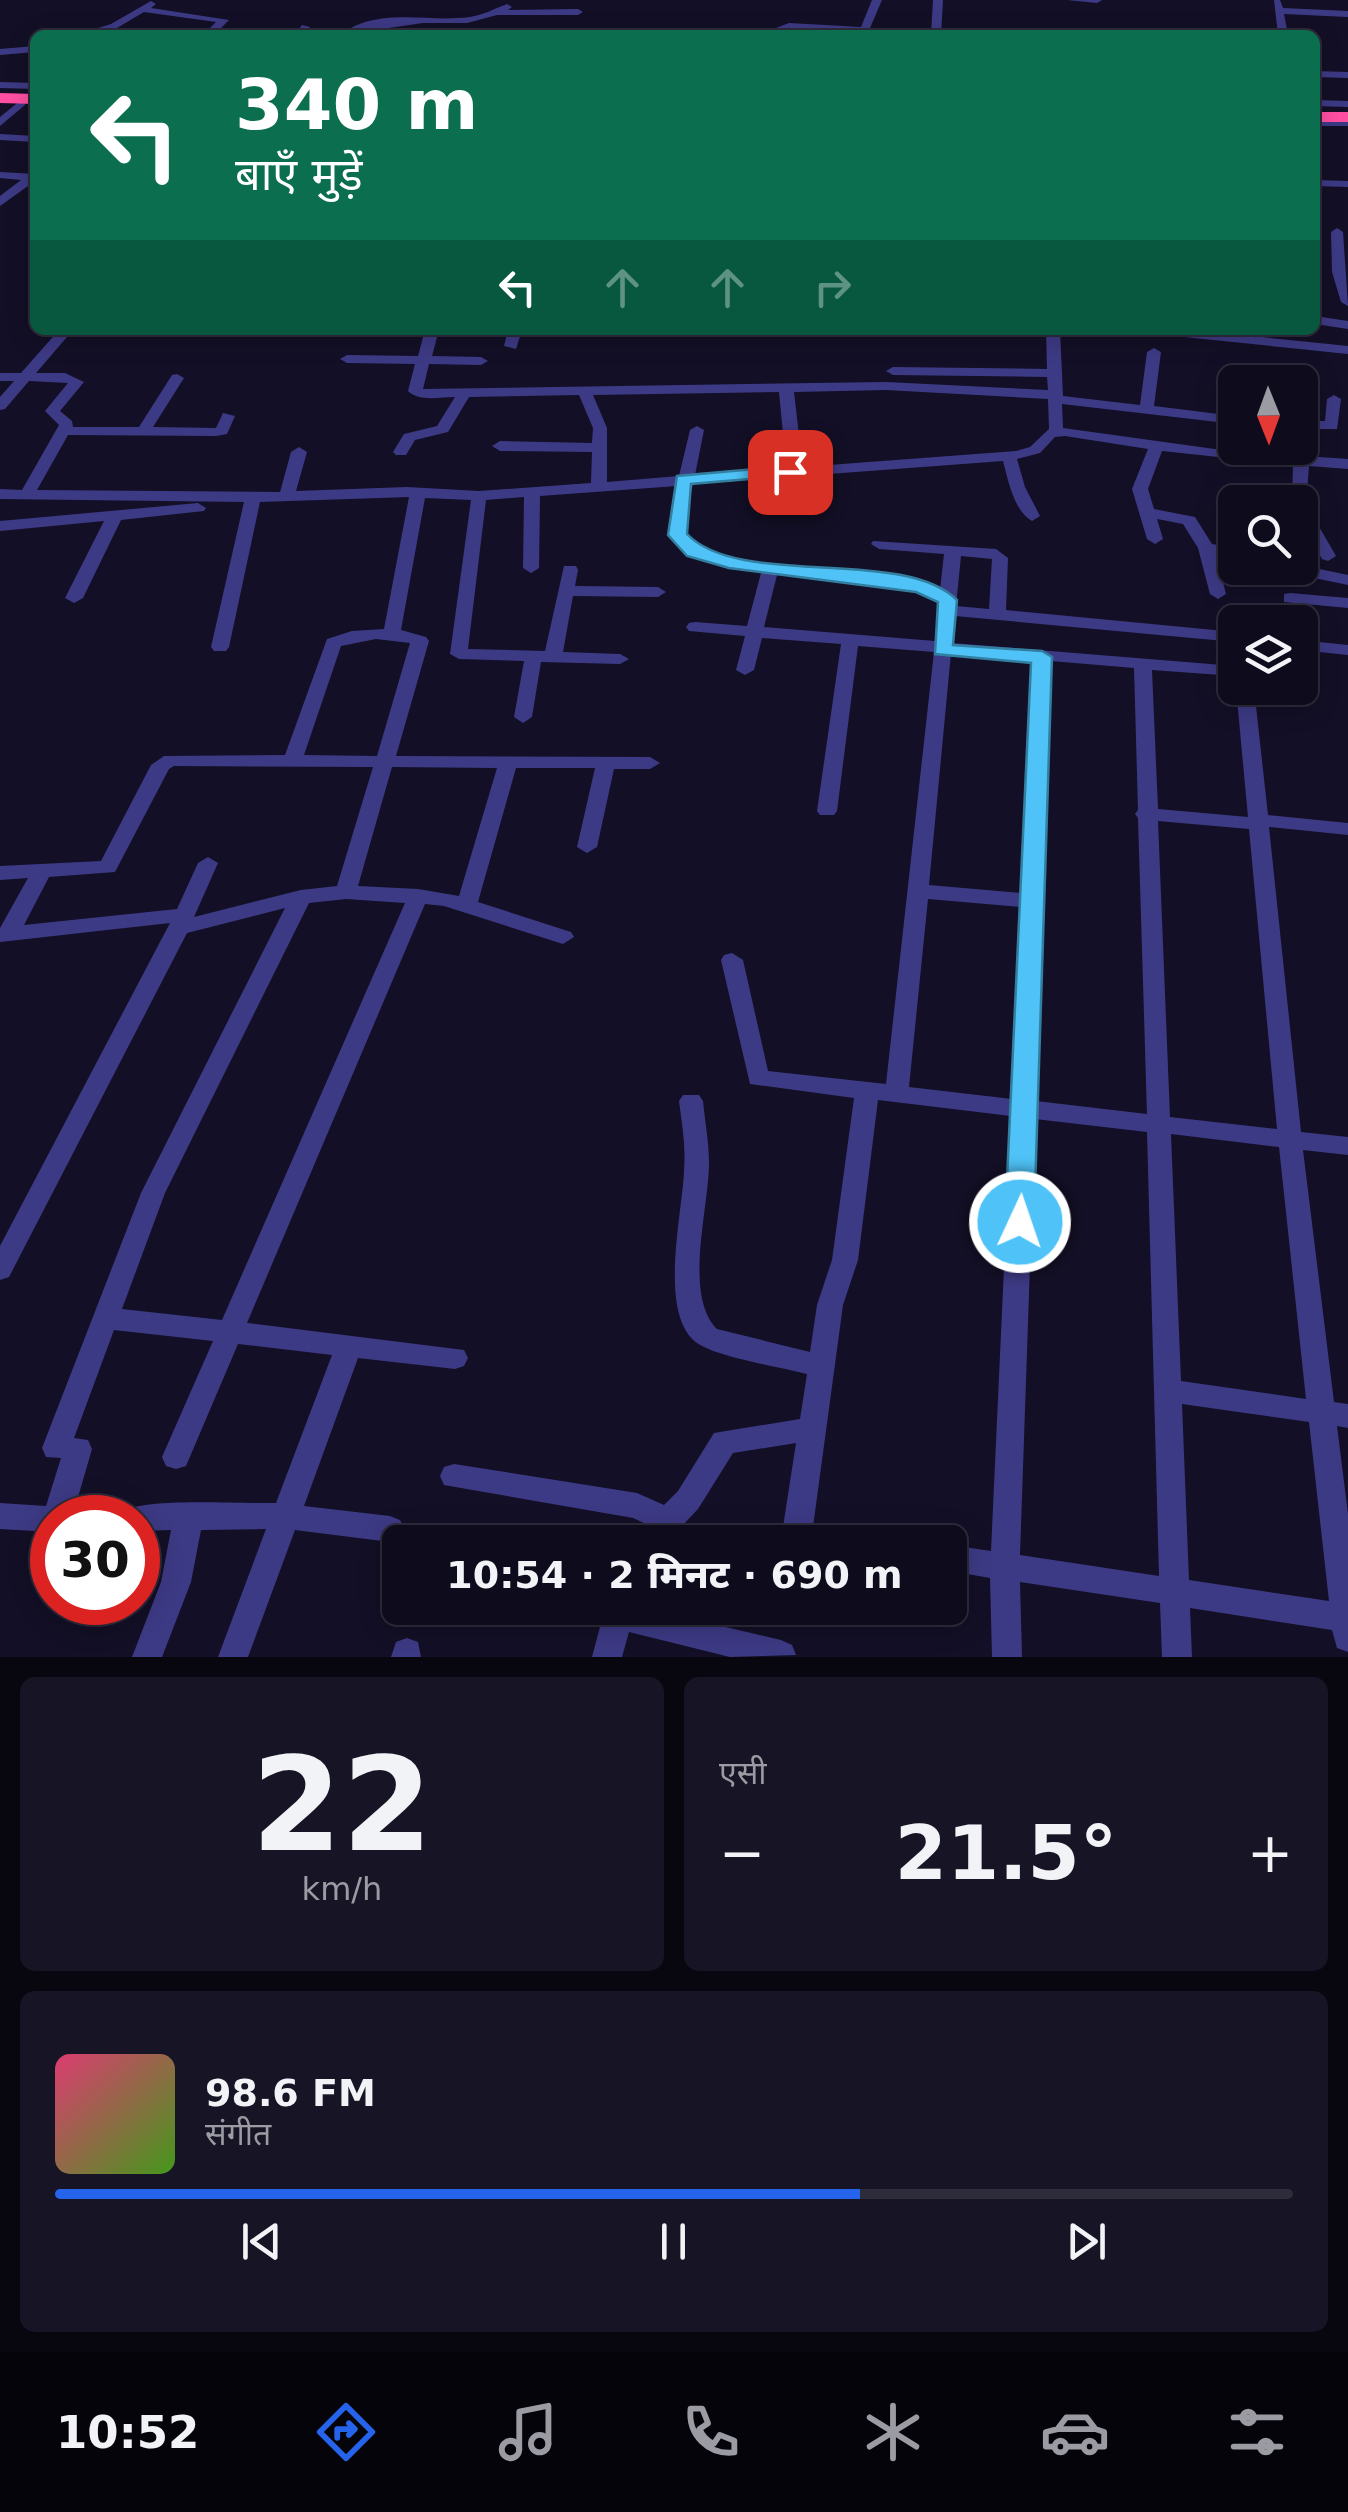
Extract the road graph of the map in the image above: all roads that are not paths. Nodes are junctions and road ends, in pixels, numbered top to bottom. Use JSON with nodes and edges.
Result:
{"nodes":[{"id":1,"x":162,"y":0,"type":"edge"},
{"id":2,"x":877,"y":0,"type":"edge"},
{"id":3,"x":938,"y":0,"type":"edge"},
{"id":4,"x":1072,"y":0,"type":"edge"},
{"id":5,"x":1097,"y":0,"type":"edge"},
{"id":6,"x":1278,"y":5,"type":"edge"},
{"id":7,"x":140,"y":9,"type":"junction"},
{"id":8,"x":578,"y":12,"type":"dead end"},
{"id":9,"x":1348,"y":14,"type":"edge"},
{"id":10,"x":441,"y":17,"type":"junction"},
{"id":11,"x":99,"y":30,"type":"edge"},
{"id":12,"x":213,"y":30,"type":"edge"},
{"id":13,"x":352,"y":30,"type":"edge"},
{"id":14,"x":372,"y":30,"type":"edge"},
{"id":15,"x":778,"y":30,"type":"edge"},
{"id":16,"x":825,"y":30,"type":"edge"},
{"id":17,"x":864,"y":30,"type":"edge"},
{"id":18,"x":936,"y":30,"type":"edge"},
{"id":19,"x":1281,"y":30,"type":"edge"},
{"id":20,"x":26,"y":35,"type":"dead end"},
{"id":21,"x":0,"y":44,"type":"edge"},
{"id":22,"x":30,"y":49,"type":"edge"},
{"id":23,"x":0,"y":52,"type":"edge"},
{"id":24,"x":1320,"y":74,"type":"edge"},
{"id":25,"x":1348,"y":74,"type":"edge"},
{"id":26,"x":0,"y":94,"type":"edge"},
{"id":27,"x":30,"y":97,"type":"edge"},
{"id":28,"x":30,"y":99,"type":"edge"},
{"id":29,"x":1320,"y":113,"type":"edge"},
{"id":30,"x":1348,"y":113,"type":"edge"},
{"id":31,"x":0,"y":124,"type":"edge"},
{"id":32,"x":0,"y":137,"type":"edge"},
{"id":33,"x":30,"y":138,"type":"edge"},
{"id":34,"x":0,"y":151,"type":"edge"},
{"id":35,"x":22,"y":153,"type":"dead end"},
{"id":36,"x":0,"y":175,"type":"edge"},
{"id":37,"x":30,"y":178,"type":"edge"},
{"id":38,"x":30,"y":181,"type":"edge"},
{"id":39,"x":1320,"y":183,"type":"edge"},
{"id":40,"x":1348,"y":184,"type":"edge"},
{"id":41,"x":0,"y":202,"type":"edge"},
{"id":42,"x":1337,"y":232,"type":"edge"},
{"id":43,"x":1348,"y":302,"type":"edge"},
{"id":44,"x":1320,"y":321,"type":"edge"},
{"id":45,"x":1348,"y":325,"type":"edge"},
{"id":46,"x":62,"y":335,"type":"edge"},
{"id":47,"x":431,"y":335,"type":"edge"},
{"id":48,"x":514,"y":335,"type":"edge"},
{"id":49,"x":1053,"y":335,"type":"edge"},
{"id":50,"x":1203,"y":335,"type":"edge"},
{"id":51,"x":511,"y":346,"type":"dead end"},
{"id":52,"x":1348,"y":350,"type":"edge"},
{"id":53,"x":1154,"y":352,"type":"dead end"},
{"id":54,"x":347,"y":359,"type":"dead end"},
{"id":55,"x":424,"y":360,"type":"junction"},
{"id":56,"x":480,"y":361,"type":"dead end"},
{"id":57,"x":893,"y":371,"type":"dead end"},
{"id":58,"x":1057,"y":373,"type":"junction"},
{"id":59,"x":0,"y":377,"type":"edge"},
{"id":60,"x":25,"y":377,"type":"junction"},
{"id":61,"x":177,"y":378,"type":"dead end"},
{"id":62,"x":786,"y":386,"type":"junction"},
{"id":63,"x":584,"y":390,"type":"junction"},
{"id":64,"x":464,"y":393,"type":"junction"},
{"id":65,"x":1056,"y":397,"type":"junction"},
{"id":66,"x":1334,"y":399,"type":"dead end"},
{"id":67,"x":0,"y":406,"type":"edge"},
{"id":68,"x":1147,"y":408,"type":"junction"},
{"id":69,"x":228,"y":416,"type":"dead end"},
{"id":70,"x":1218,"y":417,"type":"edge"},
{"id":71,"x":1318,"y":426,"type":"edge"},
{"id":72,"x":697,"y":430,"type":"dead end"},
{"id":73,"x":64,"y":431,"type":"junction"},
{"id":74,"x":144,"y":432,"type":"junction"},
{"id":75,"x":1056,"y":432,"type":"junction"},
{"id":76,"x":792,"y":444,"type":"dead end"},
{"id":77,"x":1158,"y":445,"type":"junction"},
{"id":78,"x":500,"y":446,"type":"dead end"},
{"id":79,"x":597,"y":448,"type":"junction"},
{"id":80,"x":299,"y":452,"type":"dead end"},
{"id":81,"x":400,"y":452,"type":"dead end"},
{"id":82,"x":1218,"y":454,"type":"edge"},
{"id":83,"x":1009,"y":456,"type":"junction"},
{"id":84,"x":1318,"y":463,"type":"edge"},
{"id":85,"x":1348,"y":464,"type":"edge"},
{"id":86,"x":683,"y":480,"type":"junction"},
{"id":87,"x":599,"y":486,"type":"junction"},
{"id":88,"x":418,"y":492,"type":"junction"},
{"id":89,"x":532,"y":492,"type":"junction"},
{"id":90,"x":0,"y":494,"type":"edge"},
{"id":91,"x":27,"y":494,"type":"junction"},
{"id":92,"x":480,"y":496,"type":"junction"},
{"id":93,"x":286,"y":497,"type":"junction"},
{"id":94,"x":228,"y":498,"type":"junction"},
{"id":95,"x":253,"y":498,"type":"junction"},
{"id":96,"x":1146,"y":512,"type":"junction"},
{"id":97,"x":114,"y":516,"type":"junction"},
{"id":98,"x":1032,"y":516,"type":"dead end"},
{"id":99,"x":0,"y":526,"type":"edge"},
{"id":100,"x":1318,"y":538,"type":"edge"},
{"id":101,"x":1155,"y":539,"type":"dead end"},
{"id":102,"x":879,"y":544,"type":"dead end"},
{"id":103,"x":1206,"y":548,"type":"junction"},
{"id":104,"x":953,"y":550,"type":"junction"},
{"id":105,"x":1218,"y":550,"type":"edge"},
{"id":106,"x":1328,"y":556,"type":"dead end"},
{"id":107,"x":531,"y":568,"type":"dead end"},
{"id":108,"x":770,"y":568,"type":"junction"},
{"id":109,"x":570,"y":570,"type":"dead end"},
{"id":110,"x":1318,"y":574,"type":"edge"},
{"id":111,"x":1348,"y":580,"type":"edge"},
{"id":112,"x":566,"y":591,"type":"junction"},
{"id":113,"x":658,"y":592,"type":"dead end"},
{"id":114,"x":1218,"y":594,"type":"dead end"},
{"id":115,"x":74,"y":598,"type":"dead end"},
{"id":116,"x":1290,"y":598,"type":"dead end"},
{"id":117,"x":1348,"y":603,"type":"edge"},
{"id":118,"x":947,"y":604,"type":"junction"},
{"id":119,"x":997,"y":614,"type":"junction"},
{"id":120,"x":695,"y":627,"type":"dead end"},
{"id":121,"x":1171,"y":629,"type":"junction"},
{"id":122,"x":757,"y":633,"type":"junction"},
{"id":123,"x":1218,"y":635,"type":"edge"},
{"id":124,"x":391,"y":636,"type":"junction"},
{"id":125,"x":850,"y":642,"type":"junction"},
{"id":126,"x":220,"y":647,"type":"dead end"},
{"id":127,"x":1318,"y":647,"type":"edge"},
{"id":128,"x":942,"y":650,"type":"junction"},
{"id":129,"x":1348,"y":650,"type":"edge"},
{"id":130,"x":1042,"y":657,"type":"junction"},
{"id":131,"x":543,"y":658,"type":"junction"},
{"id":132,"x":620,"y":659,"type":"dead end"},
{"id":133,"x":1146,"y":664,"type":"junction"},
{"id":134,"x":745,"y":670,"type":"dead end"},
{"id":135,"x":1218,"y":670,"type":"edge"},
{"id":136,"x":1246,"y":705,"type":"edge"},
{"id":137,"x":523,"y":717,"type":"dead end"},
{"id":138,"x":292,"y":760,"type":"junction"},
{"id":139,"x":386,"y":762,"type":"junction"},
{"id":140,"x":508,"y":762,"type":"junction"},
{"id":141,"x":606,"y":763,"type":"junction"},
{"id":142,"x":650,"y":763,"type":"dead end"},
{"id":143,"x":827,"y":811,"type":"dead end"},
{"id":144,"x":1146,"y":814,"type":"junction"},
{"id":145,"x":1256,"y":822,"type":"junction"},
{"id":146,"x":1348,"y":829,"type":"edge"},
{"id":147,"x":587,"y":848,"type":"dead end"},
{"id":148,"x":208,"y":863,"type":"dead end"},
{"id":149,"x":0,"y":873,"type":"edge"},
{"id":150,"x":41,"y":873,"type":"junction"},
{"id":151,"x":918,"y":891,"type":"junction"},
{"id":152,"x":346,"y":892,"type":"junction"},
{"id":153,"x":418,"y":896,"type":"junction"},
{"id":154,"x":300,"y":897,"type":"junction"},
{"id":155,"x":1032,"y":901,"type":"junction"},
{"id":156,"x":467,"y":905,"type":"junction"},
{"id":157,"x":182,"y":921,"type":"junction"},
{"id":158,"x":4,"y":935,"type":"edge"},
{"id":159,"x":563,"y":938,"type":"dead end"},
{"id":160,"x":732,"y":960,"type":"dead end"},
{"id":161,"x":867,"y":1091,"type":"junction"},
{"id":162,"x":897,"y":1094,"type":"junction"},
{"id":163,"x":691,"y":1101,"type":"dead end"},
{"id":164,"x":1025,"y":1108,"type":"junction"},
{"id":165,"x":1159,"y":1124,"type":"junction"},
{"id":166,"x":1290,"y":1142,"type":"junction"},
{"id":167,"x":1348,"y":1146,"type":"edge"},
{"id":168,"x":0,"y":1270,"type":"edge"},
{"id":169,"x":107,"y":1318,"type":"junction"},
{"id":170,"x":229,"y":1332,"type":"junction"},
{"id":171,"x":348,"y":1346,"type":"junction"},
{"id":172,"x":455,"y":1358,"type":"dead end"},
{"id":173,"x":820,"y":1366,"type":"junction"},
{"id":174,"x":1168,"y":1391,"type":"junction"},
{"id":175,"x":1335,"y":1415,"type":"edge"},
{"id":176,"x":811,"y":1430,"type":"junction"},
{"id":177,"x":176,"y":1457,"type":"dead end"},
{"id":178,"x":454,"y":1476,"type":"dead end"},
{"id":179,"x":59,"y":1495,"type":"edge"},
{"id":180,"x":189,"y":1515,"type":"junction"},
{"id":181,"x":0,"y":1516,"type":"edge"},
{"id":182,"x":282,"y":1516,"type":"junction"},
{"id":183,"x":30,"y":1517,"type":"edge"},
{"id":184,"x":160,"y":1517,"type":"edge"},
{"id":185,"x":652,"y":1525,"type":"edge"},
{"id":186,"x":663,"y":1525,"type":"edge"},
{"id":187,"x":798,"y":1525,"type":"edge"},
{"id":188,"x":382,"y":1528,"type":"edge"},
{"id":189,"x":967,"y":1560,"type":"edge"},
{"id":190,"x":1005,"y":1564,"type":"junction"},
{"id":191,"x":1176,"y":1594,"type":"junction"},
{"id":192,"x":615,"y":1625,"type":"edge"},
{"id":193,"x":669,"y":1625,"type":"edge"},
{"id":194,"x":1348,"y":1625,"type":"edge"},
{"id":195,"x":781,"y":1656,"type":"edge"},
{"id":196,"x":148,"y":1657,"type":"edge"},
{"id":197,"x":232,"y":1657,"type":"edge"},
{"id":198,"x":607,"y":1657,"type":"edge"},
{"id":199,"x":1008,"y":1657,"type":"edge"},
{"id":200,"x":1177,"y":1657,"type":"edge"}],
"edges":[{"from":1,"to":7,"type":"street"},
{"from":2,"to":17,"type":"street"},
{"from":3,"to":18,"type":"street"},
{"from":4,"to":5,"type":"street"},
{"from":6,"to":9,"type":"street"},
{"from":6,"to":19,"type":"street"},
{"from":7,"to":11,"type":"street"},
{"from":7,"to":12,"type":"street"},
{"from":8,"to":10,"type":"street"},
{"from":10,"to":13,"type":"street"},
{"from":10,"to":14,"type":"street"},
{"from":15,"to":16,"type":"street"},
{"from":20,"to":21,"type":"street"},
{"from":22,"to":23,"type":"street"},
{"from":24,"to":25,"type":"street"},
{"from":26,"to":27,"type":"highway"},
{"from":28,"to":31,"type":"street"},
{"from":29,"to":30,"type":"highway"},
{"from":32,"to":33,"type":"street"},
{"from":34,"to":35,"type":"street"},
{"from":36,"to":37,"type":"street"},
{"from":38,"to":41,"type":"street"},
{"from":39,"to":40,"type":"street"},
{"from":42,"to":43,"type":"street"},
{"from":44,"to":45,"type":"street"},
{"from":46,"to":60,"type":"street"},
{"from":47,"to":55,"type":"street"},
{"from":48,"to":51,"type":"street"},
{"from":49,"to":58,"type":"street"},
{"from":50,"to":52,"type":"street"},
{"from":53,"to":68,"type":"street"},
{"from":54,"to":55,"type":"street"},
{"from":55,"to":56,"type":"street"},
{"from":55,"to":64,"type":"street"},
{"from":57,"to":58,"type":"street"},
{"from":58,"to":65,"type":"street"},
{"from":59,"to":60,"type":"street"},
{"from":60,"to":67,"type":"street"},
{"from":60,"to":73,"type":"street"},
{"from":61,"to":74,"type":"street"},
{"from":62,"to":63,"type":"street"},
{"from":62,"to":65,"type":"street"},
{"from":62,"to":76,"type":"street"},
{"from":63,"to":64,"type":"street"},
{"from":63,"to":79,"type":"street"},
{"from":64,"to":81,"type":"street"},
{"from":65,"to":68,"type":"street"},
{"from":65,"to":75,"type":"street"},
{"from":66,"to":71,"type":"street"},
{"from":68,"to":70,"type":"street"},
{"from":69,"to":74,"type":"street"},
{"from":72,"to":86,"type":"street"},
{"from":73,"to":74,"type":"street"},
{"from":73,"to":91,"type":"street"},
{"from":75,"to":77,"type":"street"},
{"from":75,"to":83,"type":"street"},
{"from":77,"to":82,"type":"street"},
{"from":77,"to":96,"type":"street"},
{"from":78,"to":79,"type":"street"},
{"from":79,"to":87,"type":"street"},
{"from":80,"to":93,"type":"street"},
{"from":83,"to":86,"type":"street"},
{"from":83,"to":98,"type":"street"},
{"from":84,"to":85,"type":"street"},
{"from":86,"to":87,"type":"street"},
{"from":86,"to":108,"type":"street"},
{"from":87,"to":89,"type":"street"},
{"from":88,"to":92,"type":"street"},
{"from":88,"to":93,"type":"street"},
{"from":88,"to":124,"type":"street"},
{"from":89,"to":92,"type":"street"},
{"from":89,"to":107,"type":"street"},
{"from":90,"to":91,"type":"street"},
{"from":91,"to":94,"type":"street"},
{"from":92,"to":131,"type":"street"},
{"from":93,"to":95,"type":"street"},
{"from":94,"to":95,"type":"street"},
{"from":94,"to":97,"type":"street"},
{"from":95,"to":126,"type":"street"},
{"from":96,"to":101,"type":"street"},
{"from":96,"to":103,"type":"street"},
{"from":97,"to":99,"type":"street"},
{"from":97,"to":115,"type":"street"},
{"from":100,"to":106,"type":"street"},
{"from":102,"to":104,"type":"street"},
{"from":103,"to":105,"type":"street"},
{"from":103,"to":114,"type":"street"},
{"from":104,"to":118,"type":"street"},
{"from":104,"to":119,"type":"street"},
{"from":108,"to":118,"type":"street"},
{"from":108,"to":122,"type":"street"},
{"from":109,"to":112,"type":"street"},
{"from":110,"to":111,"type":"street"},
{"from":112,"to":113,"type":"street"},
{"from":112,"to":131,"type":"street"},
{"from":116,"to":117,"type":"street"},
{"from":118,"to":119,"type":"street"},
{"from":118,"to":128,"type":"street"},
{"from":119,"to":121,"type":"street"},
{"from":120,"to":122,"type":"street"},
{"from":121,"to":123,"type":"street"},
{"from":121,"to":133,"type":"street"},
{"from":122,"to":125,"type":"street"},
{"from":122,"to":134,"type":"street"},
{"from":124,"to":138,"type":"street"},
{"from":124,"to":139,"type":"street"},
{"from":125,"to":128,"type":"street"},
{"from":125,"to":143,"type":"street"},
{"from":127,"to":129,"type":"street"},
{"from":128,"to":130,"type":"street"},
{"from":128,"to":151,"type":"street"},
{"from":130,"to":133,"type":"street"},
{"from":130,"to":155,"type":"street"},
{"from":131,"to":132,"type":"street"},
{"from":131,"to":137,"type":"street"},
{"from":133,"to":135,"type":"street"},
{"from":133,"to":144,"type":"street"},
{"from":136,"to":145,"type":"street"},
{"from":138,"to":139,"type":"street"},
{"from":138,"to":150,"type":"street"},
{"from":139,"to":140,"type":"street"},
{"from":139,"to":152,"type":"street"},
{"from":140,"to":141,"type":"street"},
{"from":140,"to":156,"type":"street"},
{"from":141,"to":142,"type":"street"},
{"from":141,"to":147,"type":"street"},
{"from":144,"to":145,"type":"street"},
{"from":144,"to":165,"type":"street"},
{"from":145,"to":146,"type":"street"},
{"from":145,"to":166,"type":"street"},
{"from":148,"to":157,"type":"street"},
{"from":149,"to":150,"type":"street"},
{"from":150,"to":158,"type":"street"},
{"from":151,"to":155,"type":"street"},
{"from":151,"to":162,"type":"street"},
{"from":152,"to":153,"type":"street"},
{"from":152,"to":154,"type":"street"},
{"from":153,"to":156,"type":"street"},
{"from":153,"to":170,"type":"street"},
{"from":154,"to":157,"type":"street"},
{"from":154,"to":169,"type":"street"},
{"from":155,"to":164,"type":"street"},
{"from":156,"to":159,"type":"street"},
{"from":157,"to":158,"type":"street"},
{"from":157,"to":168,"type":"street"},
{"from":160,"to":161,"type":"street"},
{"from":161,"to":162,"type":"street"},
{"from":161,"to":173,"type":"street"},
{"from":162,"to":164,"type":"street"},
{"from":163,"to":173,"type":"street"},
{"from":164,"to":165,"type":"street"},
{"from":164,"to":190,"type":"street"},
{"from":165,"to":166,"type":"street"},
{"from":165,"to":174,"type":"street"},
{"from":166,"to":167,"type":"street"},
{"from":166,"to":175,"type":"street"},
{"from":169,"to":170,"type":"street"},
{"from":169,"to":179,"type":"street"},
{"from":170,"to":171,"type":"street"},
{"from":170,"to":177,"type":"street"},
{"from":171,"to":172,"type":"street"},
{"from":171,"to":182,"type":"street"},
{"from":173,"to":176,"type":"street"},
{"from":174,"to":175,"type":"street"},
{"from":174,"to":191,"type":"street"},
{"from":175,"to":194,"type":"street"},
{"from":176,"to":186,"type":"street"},
{"from":176,"to":187,"type":"street"},
{"from":178,"to":185,"type":"street"},
{"from":180,"to":182,"type":"street"},
{"from":180,"to":184,"type":"street"},
{"from":180,"to":196,"type":"street"},
{"from":181,"to":183,"type":"street"},
{"from":182,"to":188,"type":"street"},
{"from":182,"to":197,"type":"street"},
{"from":189,"to":190,"type":"street"},
{"from":190,"to":191,"type":"street"},
{"from":190,"to":199,"type":"street"},
{"from":191,"to":194,"type":"street"},
{"from":191,"to":200,"type":"street"},
{"from":192,"to":198,"type":"street"},
{"from":193,"to":195,"type":"street"}]}
